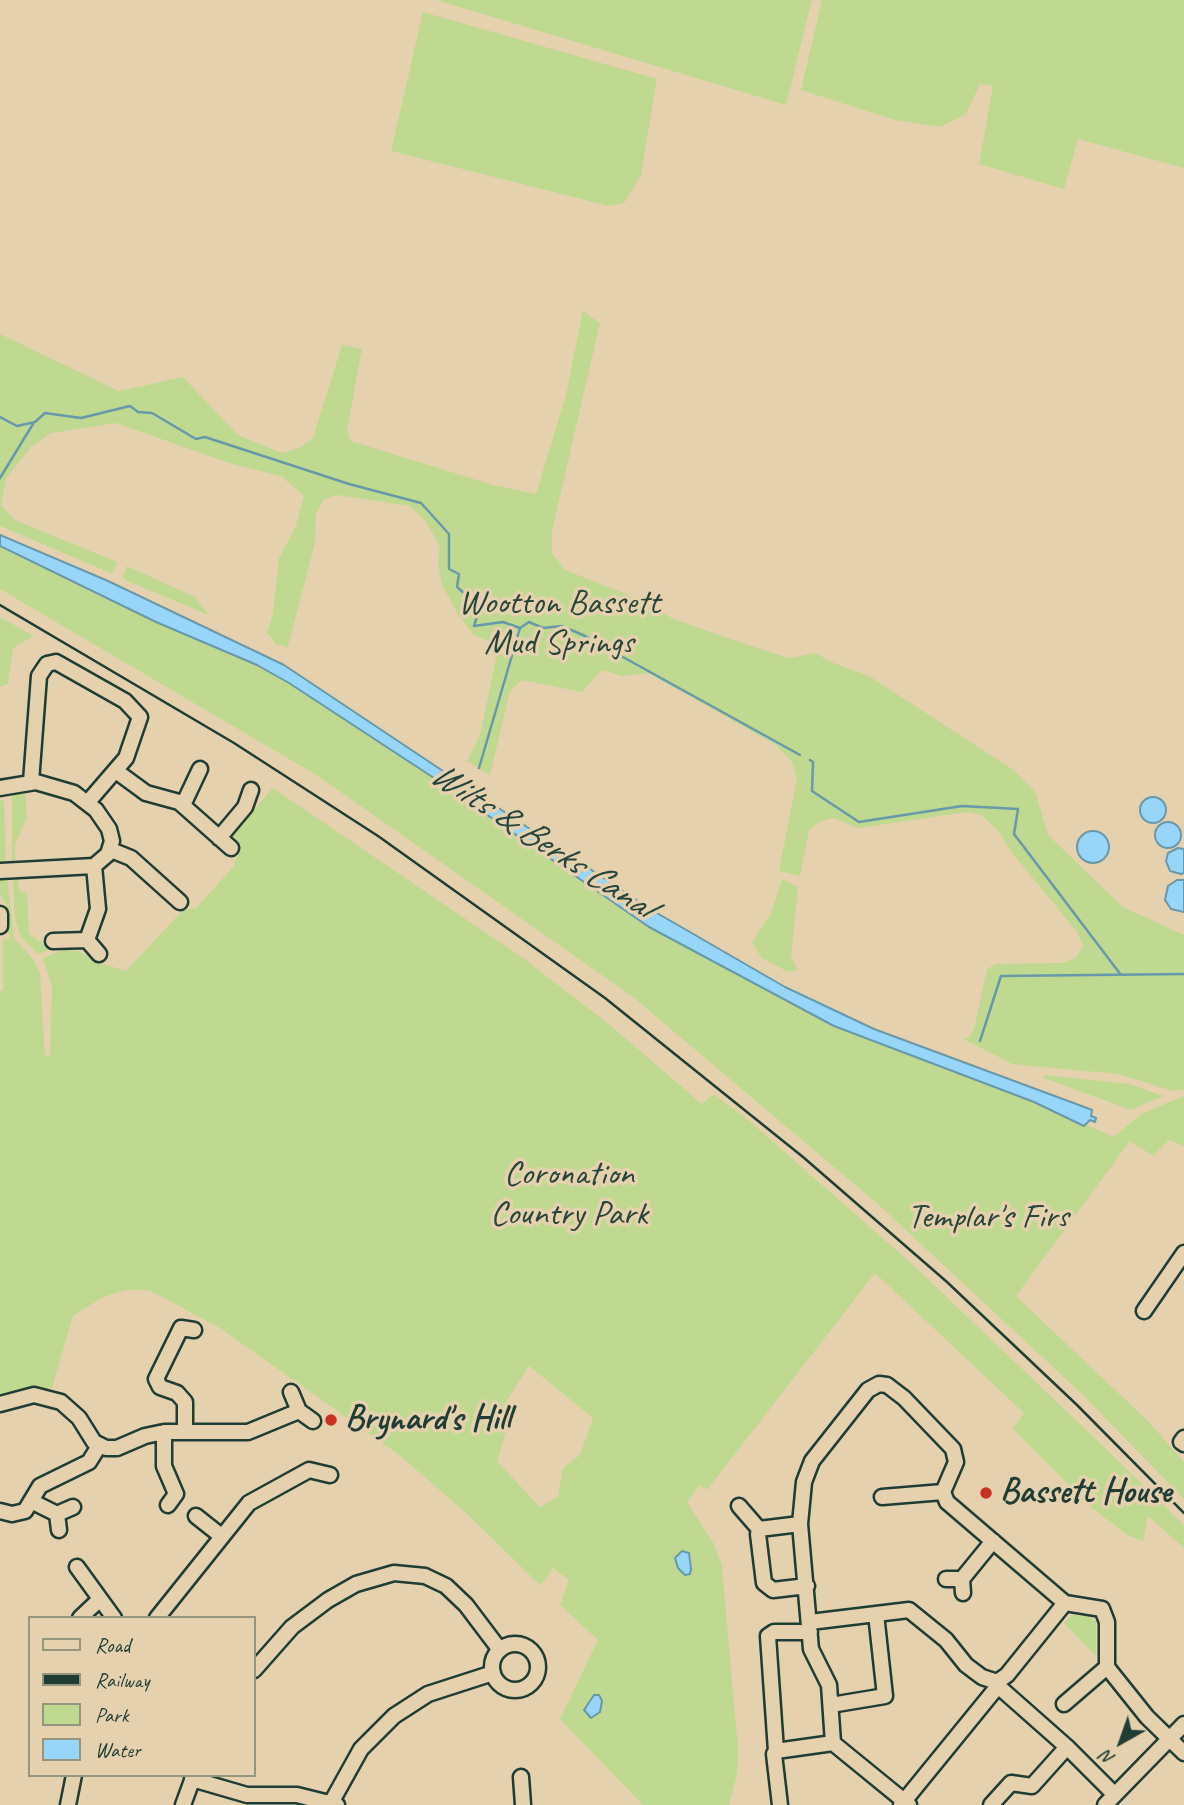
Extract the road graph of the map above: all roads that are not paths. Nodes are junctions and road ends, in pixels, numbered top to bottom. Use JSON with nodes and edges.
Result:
{"nodes":[{"id":1,"x":200,"y":769,"type":"dead end"},
{"id":2,"x":116,"y":771,"type":"junction"},
{"id":3,"x":31,"y":782,"type":"junction"},
{"id":4,"x":0,"y":788,"type":"edge"},
{"id":5,"x":251,"y":790,"type":"dead end"},
{"id":6,"x":88,"y":802,"type":"junction"},
{"id":7,"x":183,"y":805,"type":"junction"},
{"id":8,"x":219,"y":838,"type":"junction"},
{"id":9,"x":230,"y":848,"type":"dead end"},
{"id":10,"x":110,"y":849,"type":"junction"},
{"id":11,"x":94,"y":866,"type":"junction"},
{"id":12,"x":0,"y":871,"type":"edge"},
{"id":13,"x":180,"y":902,"type":"dead end"},
{"id":14,"x":0,"y":914,"type":"edge"},
{"id":15,"x":0,"y":926,"type":"edge"},
{"id":16,"x":87,"y":940,"type":"junction"},
{"id":17,"x":53,"y":941,"type":"dead end"},
{"id":18,"x":99,"y":954,"type":"dead end"},
{"id":19,"x":1184,"y":1254,"type":"edge"},
{"id":20,"x":1144,"y":1311,"type":"dead end"},
{"id":21,"x":172,"y":1315,"type":"dead end"},
{"id":22,"x":291,"y":1392,"type":"dead end"},
{"id":23,"x":0,"y":1405,"type":"edge"},
{"id":24,"x":299,"y":1411,"type":"junction"},
{"id":25,"x":313,"y":1421,"type":"dead end"},
{"id":26,"x":186,"y":1430,"type":"junction"},
{"id":27,"x":164,"y":1432,"type":"junction"},
{"id":28,"x":1184,"y":1438,"type":"edge"},
{"id":29,"x":1184,"y":1444,"type":"edge"},
{"id":30,"x":99,"y":1446,"type":"junction"},
{"id":31,"x":330,"y":1475,"type":"dead end"},
{"id":32,"x":943,"y":1492,"type":"junction"},
{"id":33,"x":883,"y":1497,"type":"dead end"},
{"id":34,"x":177,"y":1498,"type":"dead end"},
{"id":35,"x":33,"y":1502,"type":"junction"},
{"id":36,"x":739,"y":1506,"type":"dead end"},
{"id":37,"x":73,"y":1507,"type":"dead end"},
{"id":38,"x":0,"y":1511,"type":"edge"},
{"id":39,"x":57,"y":1514,"type":"junction"},
{"id":40,"x":196,"y":1516,"type":"dead end"},
{"id":41,"x":800,"y":1524,"type":"junction"},
{"id":42,"x":759,"y":1529,"type":"junction"},
{"id":43,"x":59,"y":1530,"type":"dead end"},
{"id":44,"x":220,"y":1535,"type":"junction"},
{"id":45,"x":993,"y":1541,"type":"junction"},
{"id":46,"x":77,"y":1567,"type":"dead end"},
{"id":47,"x":946,"y":1579,"type":"dead end"},
{"id":48,"x":807,"y":1586,"type":"junction"},
{"id":49,"x":99,"y":1600,"type":"junction"},
{"id":50,"x":1065,"y":1603,"type":"junction"},
{"id":51,"x":876,"y":1614,"type":"junction"},
{"id":52,"x":82,"y":1616,"type":"edge"},
{"id":53,"x":112,"y":1616,"type":"edge"},
{"id":54,"x":159,"y":1616,"type":"edge"},
{"id":55,"x":810,"y":1627,"type":"junction"},
{"id":56,"x":500,"y":1650,"type":"junction"},
{"id":57,"x":1107,"y":1667,"type":"junction"},
{"id":58,"x":256,"y":1668,"type":"edge"},
{"id":59,"x":493,"y":1673,"type":"junction"},
{"id":60,"x":997,"y":1684,"type":"junction"},
{"id":61,"x":1064,"y":1704,"type":"dead end"},
{"id":62,"x":831,"y":1705,"type":"junction"},
{"id":63,"x":1184,"y":1724,"type":"edge"},
{"id":64,"x":1168,"y":1737,"type":"junction"},
{"id":65,"x":833,"y":1743,"type":"junction"},
{"id":66,"x":1062,"y":1743,"type":"junction"},
{"id":67,"x":776,"y":1751,"type":"junction"},
{"id":68,"x":1184,"y":1753,"type":"edge"},
{"id":69,"x":74,"y":1777,"type":"edge"},
{"id":70,"x":193,"y":1777,"type":"edge"},
{"id":71,"x":521,"y":1777,"type":"dead end"},
{"id":72,"x":1106,"y":1786,"type":"dead end"},
{"id":73,"x":334,"y":1804,"type":"edge"},
{"id":74,"x":905,"y":1804,"type":"edge"},
{"id":75,"x":68,"y":1805,"type":"edge"},
{"id":76,"x":183,"y":1805,"type":"edge"},
{"id":77,"x":523,"y":1805,"type":"edge"},
{"id":78,"x":779,"y":1805,"type":"edge"},
{"id":79,"x":991,"y":1805,"type":"edge"},
{"id":80,"x":1105,"y":1805,"type":"edge"}],
"edges":[{"from":1,"to":7,"type":"street"},
{"from":2,"to":3,"type":"street"},
{"from":2,"to":6,"type":"street"},
{"from":2,"to":7,"type":"street"},
{"from":3,"to":4,"type":"street"},
{"from":3,"to":6,"type":"street"},
{"from":5,"to":8,"type":"street"},
{"from":6,"to":10,"type":"street"},
{"from":7,"to":8,"type":"street"},
{"from":8,"to":9,"type":"street"},
{"from":10,"to":11,"type":"street"},
{"from":10,"to":13,"type":"street"},
{"from":11,"to":12,"type":"street"},
{"from":11,"to":16,"type":"street"},
{"from":14,"to":15,"type":"street"},
{"from":16,"to":17,"type":"street"},
{"from":16,"to":18,"type":"street"},
{"from":19,"to":20,"type":"street"},
{"from":21,"to":26,"type":"street"},
{"from":22,"to":24,"type":"street"},
{"from":23,"to":30,"type":"street"},
{"from":24,"to":25,"type":"street"},
{"from":24,"to":26,"type":"street"},
{"from":26,"to":27,"type":"street"},
{"from":27,"to":30,"type":"street"},
{"from":27,"to":34,"type":"street"},
{"from":28,"to":29,"type":"street"},
{"from":30,"to":35,"type":"street"},
{"from":31,"to":44,"type":"street"},
{"from":32,"to":33,"type":"street"},
{"from":32,"to":41,"type":"street"},
{"from":32,"to":45,"type":"street"},
{"from":35,"to":38,"type":"street"},
{"from":35,"to":39,"type":"street"},
{"from":36,"to":42,"type":"street"},
{"from":37,"to":39,"type":"street"},
{"from":39,"to":43,"type":"street"},
{"from":40,"to":44,"type":"street"},
{"from":41,"to":42,"type":"street"},
{"from":41,"to":48,"type":"street"},
{"from":42,"to":48,"type":"street"},
{"from":44,"to":54,"type":"street"},
{"from":45,"to":47,"type":"street"},
{"from":45,"to":50,"type":"street"},
{"from":46,"to":49,"type":"street"},
{"from":48,"to":55,"type":"street"},
{"from":49,"to":52,"type":"street"},
{"from":49,"to":53,"type":"street"},
{"from":50,"to":57,"type":"street"},
{"from":50,"to":60,"type":"street"},
{"from":51,"to":55,"type":"street"},
{"from":51,"to":60,"type":"street"},
{"from":51,"to":62,"type":"street"},
{"from":55,"to":62,"type":"street"},
{"from":55,"to":67,"type":"street"},
{"from":56,"to":58,"type":"street"},
{"from":56,"to":59,"type":"street"},
{"from":56,"to":59,"type":"street"},
{"from":57,"to":61,"type":"street"},
{"from":57,"to":64,"type":"street"},
{"from":59,"to":73,"type":"street"},
{"from":60,"to":66,"type":"street"},
{"from":60,"to":74,"type":"street"},
{"from":62,"to":65,"type":"street"},
{"from":63,"to":64,"type":"street"},
{"from":64,"to":68,"type":"street"},
{"from":64,"to":80,"type":"street"},
{"from":65,"to":67,"type":"street"},
{"from":65,"to":74,"type":"street"},
{"from":66,"to":72,"type":"street"},
{"from":66,"to":79,"type":"street"},
{"from":67,"to":78,"type":"street"},
{"from":69,"to":75,"type":"street"},
{"from":70,"to":73,"type":"street"},
{"from":70,"to":76,"type":"street"},
{"from":71,"to":77,"type":"street"}]}
